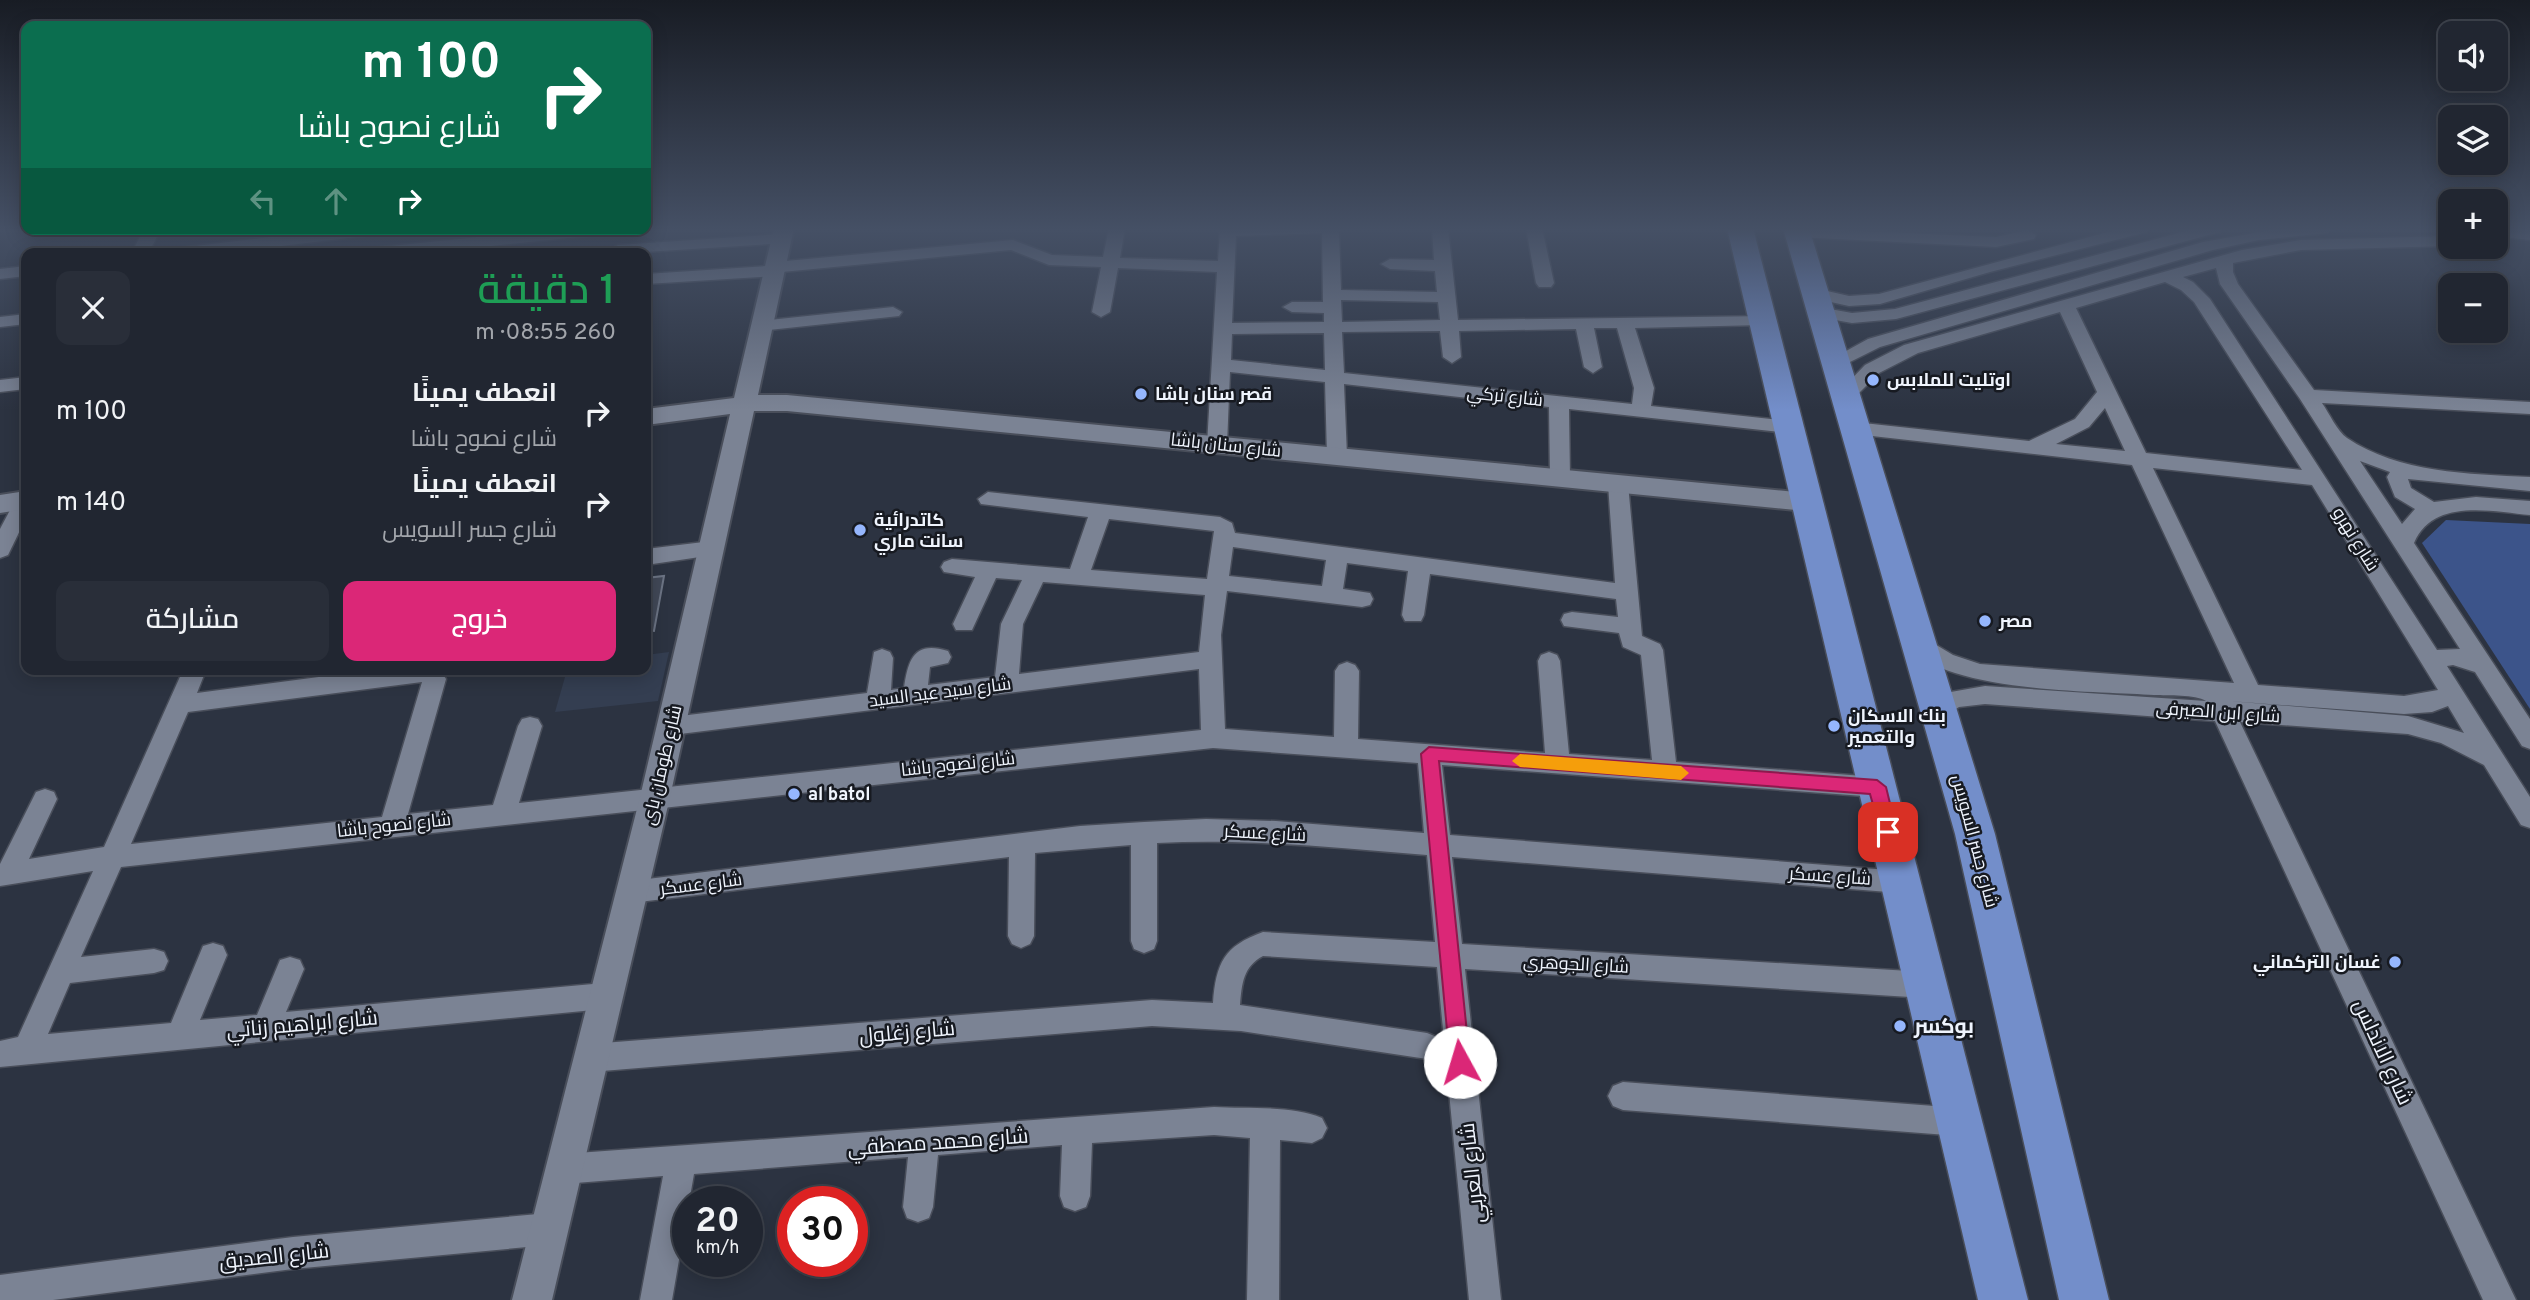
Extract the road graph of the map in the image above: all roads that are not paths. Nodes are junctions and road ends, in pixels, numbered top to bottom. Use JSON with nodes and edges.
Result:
{"nodes":[{"id":1,"x":769,"y":289,"type":"edge"},
{"id":2,"x":1105,"y":289,"type":"edge"},
{"id":3,"x":1225,"y":289,"type":"edge"},
{"id":4,"x":1332,"y":289,"type":"edge"},
{"id":5,"x":1445,"y":289,"type":"edge"},
{"id":6,"x":1754,"y":289,"type":"edge"},
{"id":7,"x":1821,"y":289,"type":"edge"},
{"id":8,"x":1910,"y":289,"type":"edge"},
{"id":9,"x":1993,"y":289,"type":"edge"},
{"id":10,"x":2066,"y":289,"type":"edge"},
{"id":11,"x":2118,"y":289,"type":"edge"},
{"id":12,"x":2190,"y":289,"type":"edge"},
{"id":13,"x":2234,"y":289,"type":"edge"},
{"id":14,"x":1446,"y":297,"type":"junction"},
{"id":15,"x":2201,"y":299,"type":"junction"},
{"id":16,"x":2241,"y":299,"type":"junction"},
{"id":17,"x":2065,"y":304,"type":"junction"},
{"id":18,"x":1292,"y":307,"type":"dead end"},
{"id":19,"x":1828,"y":307,"type":"junction"},
{"id":20,"x":1333,"y":310,"type":"junction"},
{"id":21,"x":893,"y":312,"type":"dead end"},
{"id":22,"x":1101,"y":312,"type":"dead end"},
{"id":23,"x":21,"y":320,"type":"edge"},
{"id":24,"x":1762,"y":320,"type":"junction"},
{"id":25,"x":0,"y":322,"type":"edge"},
{"id":26,"x":1624,"y":322,"type":"junction"},
{"id":27,"x":1584,"y":323,"type":"junction"},
{"id":28,"x":1449,"y":325,"type":"junction"},
{"id":29,"x":760,"y":327,"type":"junction"},
{"id":30,"x":1223,"y":329,"type":"junction"},
{"id":31,"x":1945,"y":330,"type":"junction"},
{"id":32,"x":1874,"y":342,"type":"junction"},
{"id":33,"x":1452,"y":358,"type":"dead end"},
{"id":34,"x":1221,"y":365,"type":"junction"},
{"id":35,"x":1593,"y":367,"type":"dead end"},
{"id":36,"x":1335,"y":377,"type":"junction"},
{"id":37,"x":21,"y":384,"type":"edge"},
{"id":38,"x":0,"y":386,"type":"edge"},
{"id":39,"x":2107,"y":393,"type":"junction"},
{"id":40,"x":1845,"y":395,"type":"junction"},
{"id":41,"x":2308,"y":396,"type":"junction"},
{"id":42,"x":1559,"y":402,"type":"junction"},
{"id":43,"x":742,"y":405,"type":"junction"},
{"id":44,"x":2530,"y":408,"type":"edge"},
{"id":45,"x":1640,"y":411,"type":"junction"},
{"id":46,"x":651,"y":416,"type":"edge"},
{"id":47,"x":1788,"y":427,"type":"junction"},
{"id":48,"x":2337,"y":441,"type":"junction"},
{"id":49,"x":1217,"y":445,"type":"junction"},
{"id":50,"x":2031,"y":447,"type":"junction"},
{"id":51,"x":1337,"y":456,"type":"junction"},
{"id":52,"x":2139,"y":459,"type":"junction"},
{"id":53,"x":2404,"y":471,"type":"junction"},
{"id":54,"x":1560,"y":478,"type":"junction"},
{"id":55,"x":2318,"y":479,"type":"junction"},
{"id":56,"x":1618,"y":484,"type":"junction"},
{"id":57,"x":2530,"y":484,"type":"edge"},
{"id":58,"x":988,"y":499,"type":"dead end"},
{"id":59,"x":17,"y":501,"type":"edge"},
{"id":60,"x":1806,"y":502,"type":"junction"},
{"id":61,"x":2530,"y":508,"type":"edge"},
{"id":62,"x":2432,"y":510,"type":"junction"},
{"id":63,"x":1101,"y":511,"type":"junction"},
{"id":64,"x":1220,"y":531,"type":"junction"},
{"id":65,"x":2404,"y":543,"type":"junction"},
{"id":66,"x":712,"y":548,"type":"junction"},
{"id":67,"x":0,"y":550,"type":"edge"},
{"id":68,"x":1338,"y":554,"type":"junction"},
{"id":69,"x":651,"y":556,"type":"edge"},
{"id":70,"x":1420,"y":565,"type":"junction"},
{"id":71,"x":952,"y":568,"type":"dead end"},
{"id":72,"x":988,"y":571,"type":"junction"},
{"id":73,"x":1035,"y":575,"type":"junction"},
{"id":74,"x":1077,"y":579,"type":"junction"},
{"id":75,"x":1215,"y":585,"type":"junction"},
{"id":76,"x":1626,"y":592,"type":"junction"},
{"id":77,"x":1331,"y":595,"type":"junction"},
{"id":78,"x":1362,"y":598,"type":"dead end"},
{"id":79,"x":1413,"y":615,"type":"dead end"},
{"id":80,"x":1572,"y":620,"type":"dead end"},
{"id":81,"x":964,"y":624,"type":"dead end"},
{"id":82,"x":1629,"y":626,"type":"junction"},
{"id":83,"x":1917,"y":641,"type":"junction"},
{"id":84,"x":940,"y":657,"type":"dead end"},
{"id":85,"x":882,"y":659,"type":"dead end"},
{"id":86,"x":1209,"y":659,"type":"junction"},
{"id":87,"x":2431,"y":660,"type":"junction"},
{"id":88,"x":1549,"y":661,"type":"dead end"},
{"id":89,"x":2483,"y":666,"type":"junction"},
{"id":90,"x":1347,"y":671,"type":"dead end"},
{"id":91,"x":193,"y":675,"type":"edge"},
{"id":92,"x":404,"y":675,"type":"edge"},
{"id":93,"x":429,"y":675,"type":"edge"},
{"id":94,"x":276,"y":680,"type":"edge"},
{"id":95,"x":1006,"y":684,"type":"junction"},
{"id":96,"x":2251,"y":694,"type":"junction"},
{"id":97,"x":2452,"y":694,"type":"junction"},
{"id":98,"x":915,"y":695,"type":"junction"},
{"id":99,"x":878,"y":700,"type":"junction"},
{"id":100,"x":2218,"y":701,"type":"junction"},
{"id":101,"x":181,"y":704,"type":"junction"},
{"id":102,"x":1938,"y":711,"type":"junction"},
{"id":103,"x":530,"y":726,"type":"dead end"},
{"id":104,"x":672,"y":726,"type":"junction"},
{"id":105,"x":1213,"y":737,"type":"junction"},
{"id":106,"x":2530,"y":739,"type":"edge"},
{"id":107,"x":1346,"y":747,"type":"junction"},
{"id":108,"x":1429,"y":754,"type":"junction"},
{"id":109,"x":1558,"y":763,"type":"junction"},
{"id":110,"x":2500,"y":769,"type":"junction"},
{"id":111,"x":1665,"y":772,"type":"junction"},
{"id":112,"x":2530,"y":785,"type":"edge"},
{"id":113,"x":1877,"y":787,"type":"junction"},
{"id":114,"x":655,"y":797,"type":"junction"},
{"id":115,"x":45,"y":799,"type":"dead end"},
{"id":116,"x":503,"y":813,"type":"junction"},
{"id":117,"x":2530,"y":818,"type":"edge"},
{"id":118,"x":392,"y":825,"type":"junction"},
{"id":119,"x":1144,"y":833,"type":"junction"},
{"id":120,"x":1023,"y":845,"type":"junction"},
{"id":121,"x":1438,"y":845,"type":"junction"},
{"id":122,"x":112,"y":857,"type":"junction"},
{"id":123,"x":5,"y":874,"type":"edge"},
{"id":124,"x":1900,"y":881,"type":"junction"},
{"id":125,"x":631,"y":892,"type":"junction"},
{"id":126,"x":1021,"y":936,"type":"dead end"},
{"id":127,"x":1144,"y":941,"type":"dead end"},
{"id":128,"x":213,"y":955,"type":"dead end"},
{"id":129,"x":1450,"y":956,"type":"junction"},
{"id":130,"x":154,"y":961,"type":"dead end"},
{"id":131,"x":290,"y":969,"type":"dead end"},
{"id":132,"x":61,"y":972,"type":"junction"},
{"id":133,"x":1926,"y":985,"type":"junction"},
{"id":134,"x":604,"y":996,"type":"junction"},
{"id":135,"x":1226,"y":1016,"type":"junction"},
{"id":136,"x":266,"y":1027,"type":"junction"},
{"id":137,"x":180,"y":1035,"type":"junction"},
{"id":138,"x":1427,"y":1046,"type":"dead end"},
{"id":139,"x":13,"y":1051,"type":"edge"},
{"id":140,"x":590,"y":1058,"type":"junction"},
{"id":141,"x":1623,"y":1096,"type":"dead end"},
{"id":142,"x":1265,"y":1122,"type":"junction"},
{"id":143,"x":1960,"y":1122,"type":"junction"},
{"id":144,"x":1312,"y":1128,"type":"dead end"},
{"id":145,"x":1078,"y":1132,"type":"junction"},
{"id":146,"x":925,"y":1143,"type":"junction"},
{"id":147,"x":681,"y":1161,"type":"junction"},
{"id":148,"x":563,"y":1169,"type":"junction"},
{"id":149,"x":1075,"y":1196,"type":"dead end"},
{"id":150,"x":918,"y":1208,"type":"dead end"},
{"id":151,"x":549,"y":1229,"type":"junction"},
{"id":152,"x":0,"y":1291,"type":"edge"},
{"id":153,"x":532,"y":1300,"type":"edge"},
{"id":154,"x":656,"y":1300,"type":"edge"},
{"id":155,"x":1264,"y":1300,"type":"edge"},
{"id":156,"x":1485,"y":1300,"type":"edge"},
{"id":157,"x":2003,"y":1300,"type":"edge"},
{"id":158,"x":2084,"y":1300,"type":"edge"},
{"id":159,"x":2500,"y":1300,"type":"edge"}],
"edges":[{"from":1,"to":29,"type":"street","name":"شارع طومان باى"},
{"from":2,"to":22,"type":"street"},
{"from":3,"to":30,"type":"street"},
{"from":4,"to":20,"type":"street"},
{"from":5,"to":14,"type":"street"},
{"from":6,"to":24,"type":"main road"},
{"from":7,"to":19,"type":"main road","name":"شارع جسر السويس"},
{"from":8,"to":19,"type":"street"},
{"from":9,"to":19,"type":"street"},
{"from":10,"to":31,"type":"street"},
{"from":11,"to":17,"type":"street"},
{"from":12,"to":15,"type":"street","name":"شارع نهرو"},
{"from":13,"to":16,"type":"street"},
{"from":14,"to":20,"type":"street"},
{"from":14,"to":28,"type":"street"},
{"from":15,"to":16,"type":"street"},
{"from":15,"to":55,"type":"street","name":"شارع نهرو"},
{"from":16,"to":41,"type":"street"},
{"from":17,"to":31,"type":"street"},
{"from":17,"to":39,"type":"street"},
{"from":18,"to":20,"type":"street"},
{"from":19,"to":32,"type":"street"},
{"from":19,"to":40,"type":"main road","name":"شارع جسر السويس"},
{"from":20,"to":28,"type":"street"},
{"from":20,"to":30,"type":"street"},
{"from":20,"to":36,"type":"street"},
{"from":21,"to":29,"type":"street"},
{"from":23,"to":25,"type":"street"},
{"from":24,"to":26,"type":"street"},
{"from":24,"to":47,"type":"main road"},
{"from":26,"to":27,"type":"street"},
{"from":26,"to":45,"type":"street"},
{"from":27,"to":28,"type":"street"},
{"from":27,"to":35,"type":"street"},
{"from":28,"to":33,"type":"street"},
{"from":29,"to":43,"type":"street","name":"شارع طومان باى"},
{"from":30,"to":34,"type":"street"},
{"from":31,"to":32,"type":"street"},
{"from":31,"to":40,"type":"street"},
{"from":32,"to":40,"type":"street"},
{"from":34,"to":36,"type":"street","name":"شارع تركي"},
{"from":34,"to":49,"type":"street"},
{"from":36,"to":42,"type":"street","name":"شارع تركي"},
{"from":36,"to":51,"type":"street"},
{"from":37,"to":38,"type":"street"},
{"from":39,"to":50,"type":"street"},
{"from":39,"to":52,"type":"street"},
{"from":40,"to":50,"type":"street"},
{"from":40,"to":83,"type":"main road","name":"شارع جسر السويس"},
{"from":41,"to":44,"type":"street"},
{"from":41,"to":48,"type":"street"},
{"from":42,"to":45,"type":"street","name":"شارع تركي"},
{"from":42,"to":54,"type":"street"},
{"from":43,"to":46,"type":"street","name":"شارع سنان باشا"},
{"from":43,"to":49,"type":"street","name":"شارع سنان باشا"},
{"from":43,"to":66,"type":"street","name":"شارع طومان باى"},
{"from":45,"to":47,"type":"street","name":"شارع تركي"},
{"from":47,"to":60,"type":"main road"},
{"from":48,"to":53,"type":"street"},
{"from":48,"to":65,"type":"street"},
{"from":49,"to":51,"type":"street","name":"شارع سنان باشا"},
{"from":50,"to":52,"type":"street"},
{"from":51,"to":54,"type":"street","name":"شارع سنان باشا"},
{"from":52,"to":55,"type":"street"},
{"from":52,"to":96,"type":"street"},
{"from":53,"to":57,"type":"street"},
{"from":53,"to":62,"type":"street"},
{"from":54,"to":56,"type":"street","name":"شارع سنان باشا"},
{"from":55,"to":87,"type":"street","name":"شارع نهرو"},
{"from":56,"to":60,"type":"street","name":"شارع سنان باشا"},
{"from":56,"to":76,"type":"street"},
{"from":58,"to":63,"type":"street"},
{"from":59,"to":67,"type":"street"},
{"from":60,"to":113,"type":"main road"},
{"from":61,"to":62,"type":"street"},
{"from":62,"to":65,"type":"street"},
{"from":63,"to":64,"type":"street"},
{"from":63,"to":74,"type":"street"},
{"from":64,"to":68,"type":"street"},
{"from":64,"to":75,"type":"street"},
{"from":65,"to":89,"type":"street"},
{"from":66,"to":69,"type":"street"},
{"from":66,"to":104,"type":"street","name":"شارع طومان باى"},
{"from":68,"to":70,"type":"street"},
{"from":68,"to":77,"type":"street"},
{"from":70,"to":76,"type":"street"},
{"from":70,"to":79,"type":"street"},
{"from":71,"to":72,"type":"street"},
{"from":72,"to":73,"type":"street"},
{"from":72,"to":81,"type":"street"},
{"from":73,"to":74,"type":"street"},
{"from":73,"to":95,"type":"street"},
{"from":74,"to":75,"type":"street"},
{"from":75,"to":77,"type":"street"},
{"from":75,"to":86,"type":"street"},
{"from":76,"to":82,"type":"street"},
{"from":77,"to":78,"type":"street"},
{"from":80,"to":82,"type":"street"},
{"from":82,"to":111,"type":"street"},
{"from":83,"to":100,"type":"street","name":"شارع ابن الصيرفى"},
{"from":83,"to":102,"type":"main road","name":"شارع جسر السويس"},
{"from":84,"to":98,"type":"street"},
{"from":85,"to":99,"type":"street"},
{"from":86,"to":95,"type":"street","name":"شارع سيد عيد السيد"},
{"from":86,"to":105,"type":"street"},
{"from":87,"to":89,"type":"street"},
{"from":87,"to":97,"type":"street","name":"شارع نهرو"},
{"from":88,"to":109,"type":"street"},
{"from":89,"to":106,"type":"street"},
{"from":90,"to":107,"type":"street"},
{"from":91,"to":101,"type":"street"},
{"from":92,"to":94,"type":"street"},
{"from":93,"to":118,"type":"street"},
{"from":94,"to":101,"type":"street"},
{"from":95,"to":98,"type":"street","name":"شارع سيد عيد السيد"},
{"from":96,"to":97,"type":"street","name":"شارع ابن الصيرفى"},
{"from":96,"to":100,"type":"street","name":"شارع ابن الصيرفى"},
{"from":97,"to":110,"type":"street","name":"شارع نهرو"},
{"from":98,"to":99,"type":"street","name":"شارع سيد عيد السيد"},
{"from":99,"to":104,"type":"street","name":"شارع سيد عيد السيد"},
{"from":100,"to":102,"type":"street","name":"شارع ابن الصيرفى"},
{"from":100,"to":110,"type":"street","name":"شارع ابن الصيرفى"},
{"from":100,"to":159,"type":"street","name":"شارع الاندلس"},
{"from":101,"to":122,"type":"street"},
{"from":102,"to":158,"type":"main road","name":"شارع جسر السويس"},
{"from":103,"to":116,"type":"street"},
{"from":104,"to":114,"type":"street","name":"شارع طومان باى"},
{"from":105,"to":107,"type":"street","name":"شارع نصوح باشا"},
{"from":105,"to":114,"type":"street","name":"شارع نصوح باشا"},
{"from":107,"to":108,"type":"street","name":"شارع نصوح باشا"},
{"from":108,"to":109,"type":"street","name":"شارع نصوح باشا"},
{"from":108,"to":121,"type":"street","name":"شارع العربي"},
{"from":109,"to":111,"type":"street","name":"شارع نصوح باشا"},
{"from":110,"to":112,"type":"street"},
{"from":110,"to":117,"type":"street","name":"شارع نهرو"},
{"from":111,"to":113,"type":"street","name":"شارع نصوح باشا"},
{"from":113,"to":124,"type":"main road"},
{"from":114,"to":116,"type":"street","name":"شارع نصوح باشا"},
{"from":114,"to":125,"type":"street","name":"شارع طومان باى"},
{"from":115,"to":123,"type":"street"},
{"from":116,"to":118,"type":"street","name":"شارع نصوح باشا"},
{"from":118,"to":122,"type":"street","name":"شارع نصوح باشا"},
{"from":119,"to":120,"type":"street","name":"شارع عسكر"},
{"from":119,"to":121,"type":"street","name":"شارع عسكر"},
{"from":119,"to":127,"type":"street"},
{"from":120,"to":125,"type":"street","name":"شارع عسكر"},
{"from":120,"to":126,"type":"street"},
{"from":121,"to":124,"type":"street","name":"شارع عسكر"},
{"from":121,"to":129,"type":"street","name":"شارع العربي"},
{"from":122,"to":123,"type":"street","name":"شارع نصوح باشا"},
{"from":122,"to":132,"type":"street"},
{"from":124,"to":133,"type":"main road"},
{"from":125,"to":134,"type":"street","name":"شارع طومان باى"},
{"from":128,"to":137,"type":"street"},
{"from":129,"to":133,"type":"street","name":"شارع الجوهري"},
{"from":129,"to":135,"type":"street","name":"شارع الجوهري"},
{"from":129,"to":156,"type":"street","name":"شارع العربي"},
{"from":130,"to":132,"type":"street"},
{"from":131,"to":136,"type":"street"},
{"from":132,"to":139,"type":"street"},
{"from":133,"to":143,"type":"main road"},
{"from":134,"to":136,"type":"street","name":"شارع ابراهيم زناتي"},
{"from":134,"to":140,"type":"street","name":"شارع طومان باى"},
{"from":135,"to":138,"type":"street","name":"شارع زغلول"},
{"from":135,"to":140,"type":"street","name":"شارع زغلول"},
{"from":136,"to":137,"type":"street","name":"شارع ابراهيم زناتي"},
{"from":137,"to":139,"type":"street","name":"شارع ابراهيم زناتي"},
{"from":140,"to":148,"type":"street","name":"شارع طومان باى"},
{"from":141,"to":143,"type":"street"},
{"from":142,"to":144,"type":"street","name":"شارع محمد مصطفي"},
{"from":142,"to":145,"type":"street","name":"شارع محمد مصطفي"},
{"from":142,"to":155,"type":"street"},
{"from":143,"to":157,"type":"main road"},
{"from":145,"to":146,"type":"street","name":"شارع محمد مصطفي"},
{"from":145,"to":149,"type":"street"},
{"from":146,"to":147,"type":"street","name":"شارع محمد مصطفي"},
{"from":146,"to":150,"type":"street"},
{"from":147,"to":148,"type":"street","name":"شارع محمد مصطفي"},
{"from":147,"to":154,"type":"street"},
{"from":148,"to":151,"type":"street","name":"شارع طومان باى"},
{"from":151,"to":152,"type":"street","name":"شارع الصديق"},
{"from":151,"to":153,"type":"street","name":"شارع طومان باى"}]}
